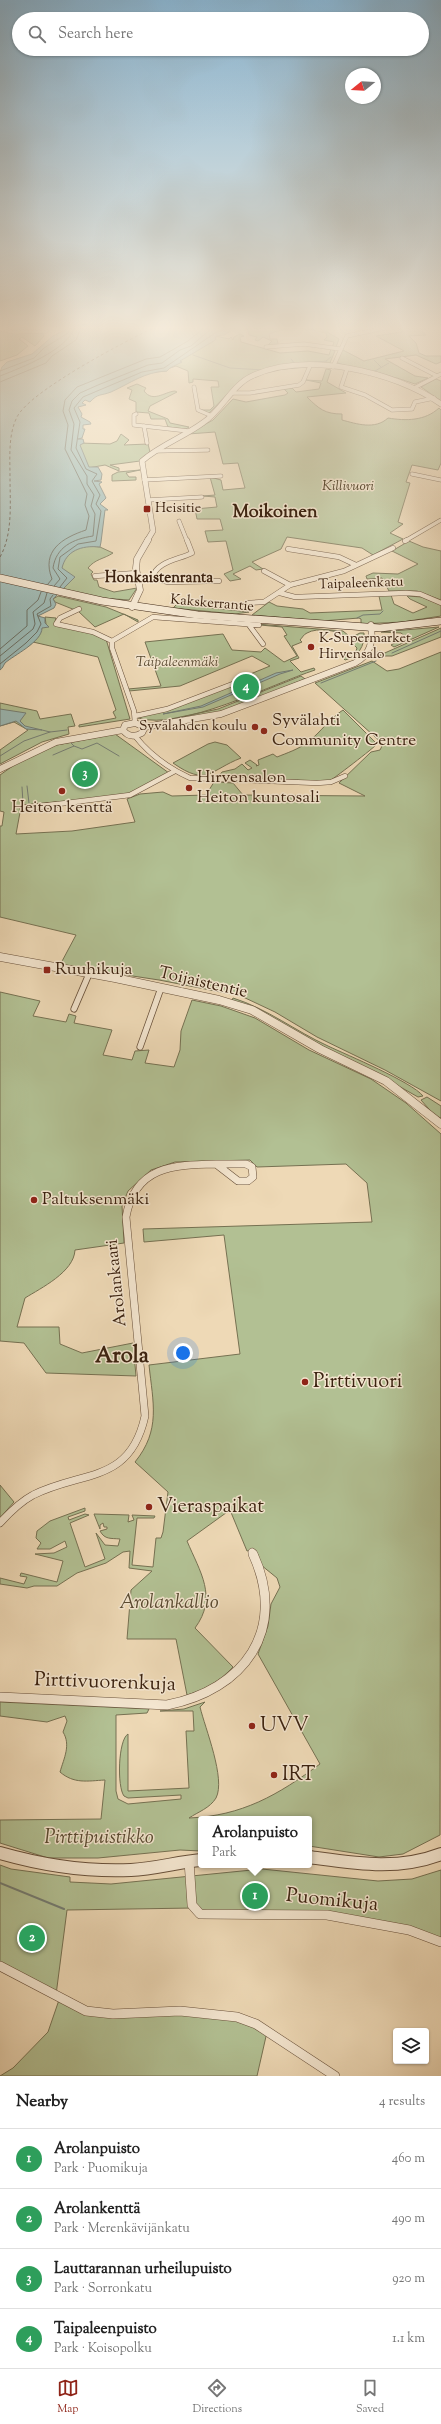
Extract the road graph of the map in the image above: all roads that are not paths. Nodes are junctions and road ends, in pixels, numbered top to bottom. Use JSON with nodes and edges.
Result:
{"nodes":[{"id":1,"x":138,"y":425,"type":"edge"},
{"id":2,"x":198,"y":425,"type":"edge"},
{"id":3,"x":144,"y":426,"type":"junction"},
{"id":4,"x":188,"y":431,"type":"junction"},
{"id":5,"x":147,"y":443,"type":"dead end"},
{"id":6,"x":208,"y":450,"type":"dead end"},
{"id":7,"x":155,"y":451,"type":"junction"},
{"id":8,"x":412,"y":474,"type":"dead end"},
{"id":9,"x":221,"y":476,"type":"dead end"},
{"id":10,"x":144,"y":480,"type":"junction"},
{"id":11,"x":441,"y":480,"type":"edge"},
{"id":12,"x":202,"y":497,"type":"dead end"},
{"id":13,"x":148,"y":500,"type":"junction"},
{"id":14,"x":441,"y":520,"type":"edge"},
{"id":15,"x":179,"y":521,"type":"dead end"},
{"id":16,"x":405,"y":541,"type":"dead end"},
{"id":17,"x":393,"y":548,"type":"dead end"},
{"id":18,"x":288,"y":549,"type":"dead end"},
{"id":19,"x":356,"y":565,"type":"junction"},
{"id":20,"x":264,"y":571,"type":"dead end"},
{"id":21,"x":137,"y":573,"type":"junction"},
{"id":22,"x":95,"y":576,"type":"dead end"},
{"id":23,"x":0,"y":578,"type":"edge"},
{"id":24,"x":152,"y":578,"type":"junction"},
{"id":25,"x":139,"y":580,"type":"junction"},
{"id":26,"x":220,"y":580,"type":"dead end"},
{"id":27,"x":290,"y":585,"type":"junction"},
{"id":28,"x":280,"y":593,"type":"junction"},
{"id":29,"x":247,"y":603,"type":"dead end"},
{"id":30,"x":441,"y":603,"type":"edge"},
{"id":31,"x":132,"y":607,"type":"junction"},
{"id":32,"x":79,"y":609,"type":"dead end"},
{"id":33,"x":441,"y":617,"type":"edge"},
{"id":34,"x":441,"y":621,"type":"edge"},
{"id":35,"x":249,"y":625,"type":"junction"},
{"id":36,"x":259,"y":625,"type":"dead end"},
{"id":37,"x":371,"y":626,"type":"junction"},
{"id":38,"x":112,"y":640,"type":"junction"},
{"id":39,"x":263,"y":644,"type":"dead end"},
{"id":40,"x":243,"y":680,"type":"dead end"},
{"id":41,"x":135,"y":719,"type":"junction"},
{"id":42,"x":145,"y":727,"type":"junction"},
{"id":43,"x":123,"y":730,"type":"junction"},
{"id":44,"x":135,"y":736,"type":"junction"},
{"id":45,"x":0,"y":769,"type":"edge"},
{"id":46,"x":175,"y":771,"type":"junction"},
{"id":47,"x":345,"y":776,"type":"dead end"},
{"id":48,"x":23,"y":808,"type":"dead end"},
{"id":49,"x":0,"y":957,"type":"edge"},
{"id":50,"x":89,"y":974,"type":"junction"},
{"id":51,"x":161,"y":988,"type":"junction"},
{"id":52,"x":74,"y":1009,"type":"dead end"},
{"id":53,"x":140,"y":1047,"type":"dead end"},
{"id":54,"x":441,"y":1124,"type":"edge"},
{"id":55,"x":216,"y":1164,"type":"junction"},
{"id":56,"x":0,"y":1523,"type":"edge"},
{"id":57,"x":252,"y":1552,"type":"dead end"},
{"id":58,"x":0,"y":1697,"type":"edge"},
{"id":59,"x":0,"y":1853,"type":"edge"},
{"id":60,"x":441,"y":1854,"type":"edge"},
{"id":61,"x":312,"y":1857,"type":"edge"},
{"id":62,"x":195,"y":1861,"type":"edge"},
{"id":63,"x":441,"y":1942,"type":"edge"},
{"id":64,"x":0,"y":1966,"type":"edge"},
{"id":65,"x":335,"y":2076,"type":"edge"}],
"edges":[{"from":1,"to":3,"type":"street"},
{"from":2,"to":4,"type":"street"},
{"from":3,"to":4,"type":"street"},
{"from":3,"to":5,"type":"street"},
{"from":4,"to":7,"type":"street"},
{"from":6,"to":7,"type":"street"},
{"from":7,"to":10,"type":"street"},
{"from":8,"to":11,"type":"street"},
{"from":9,"to":10,"type":"street"},
{"from":10,"to":13,"type":"street"},
{"from":12,"to":13,"type":"street"},
{"from":13,"to":21,"type":"street"},
{"from":14,"to":16,"type":"street"},
{"from":15,"to":24,"type":"street"},
{"from":17,"to":19,"type":"street"},
{"from":18,"to":19,"type":"street"},
{"from":19,"to":27,"type":"street"},
{"from":20,"to":27,"type":"street"},
{"from":21,"to":22,"type":"street"},
{"from":21,"to":25,"type":"street"},
{"from":23,"to":31,"type":"main road","name":"Kakskerrantie"},
{"from":24,"to":25,"type":"street"},
{"from":24,"to":26,"type":"street"},
{"from":25,"to":31,"type":"street"},
{"from":27,"to":28,"type":"street"},
{"from":28,"to":29,"type":"street"},
{"from":28,"to":30,"type":"street","name":"Taipaleenkatu"},
{"from":31,"to":37,"type":"main road","name":"Kakskerrantie"},
{"from":32,"to":38,"type":"street"},
{"from":33,"to":37,"type":"main road","name":"Kakskerrantie"},
{"from":34,"to":37,"type":"main road","name":"Kakskerrantie"},
{"from":35,"to":36,"type":"street"},
{"from":35,"to":38,"type":"street"},
{"from":35,"to":39,"type":"street"},
{"from":37,"to":42,"type":"street"},
{"from":38,"to":41,"type":"street"},
{"from":40,"to":41,"type":"street"},
{"from":41,"to":42,"type":"street"},
{"from":41,"to":43,"type":"street"},
{"from":42,"to":44,"type":"street"},
{"from":43,"to":44,"type":"street"},
{"from":43,"to":45,"type":"street"},
{"from":44,"to":46,"type":"street"},
{"from":46,"to":47,"type":"street"},
{"from":46,"to":48,"type":"street"},
{"from":49,"to":50,"type":"street","name":"Toijaistentie"},
{"from":50,"to":51,"type":"street","name":"Toijaistentie"},
{"from":50,"to":52,"type":"street"},
{"from":51,"to":53,"type":"street"},
{"from":51,"to":54,"type":"street","name":"Toijaistentie"},
{"from":55,"to":55,"type":"street","name":"Arolankaari"},
{"from":55,"to":56,"type":"street","name":"Arolankaari"},
{"from":57,"to":58,"type":"street","name":"Pirttivuorenkuja"},
{"from":59,"to":62,"type":"street"},
{"from":60,"to":61,"type":"street"},
{"from":62,"to":63,"type":"street","name":"Puomikuja"},
{"from":64,"to":65,"type":"street"}]}
